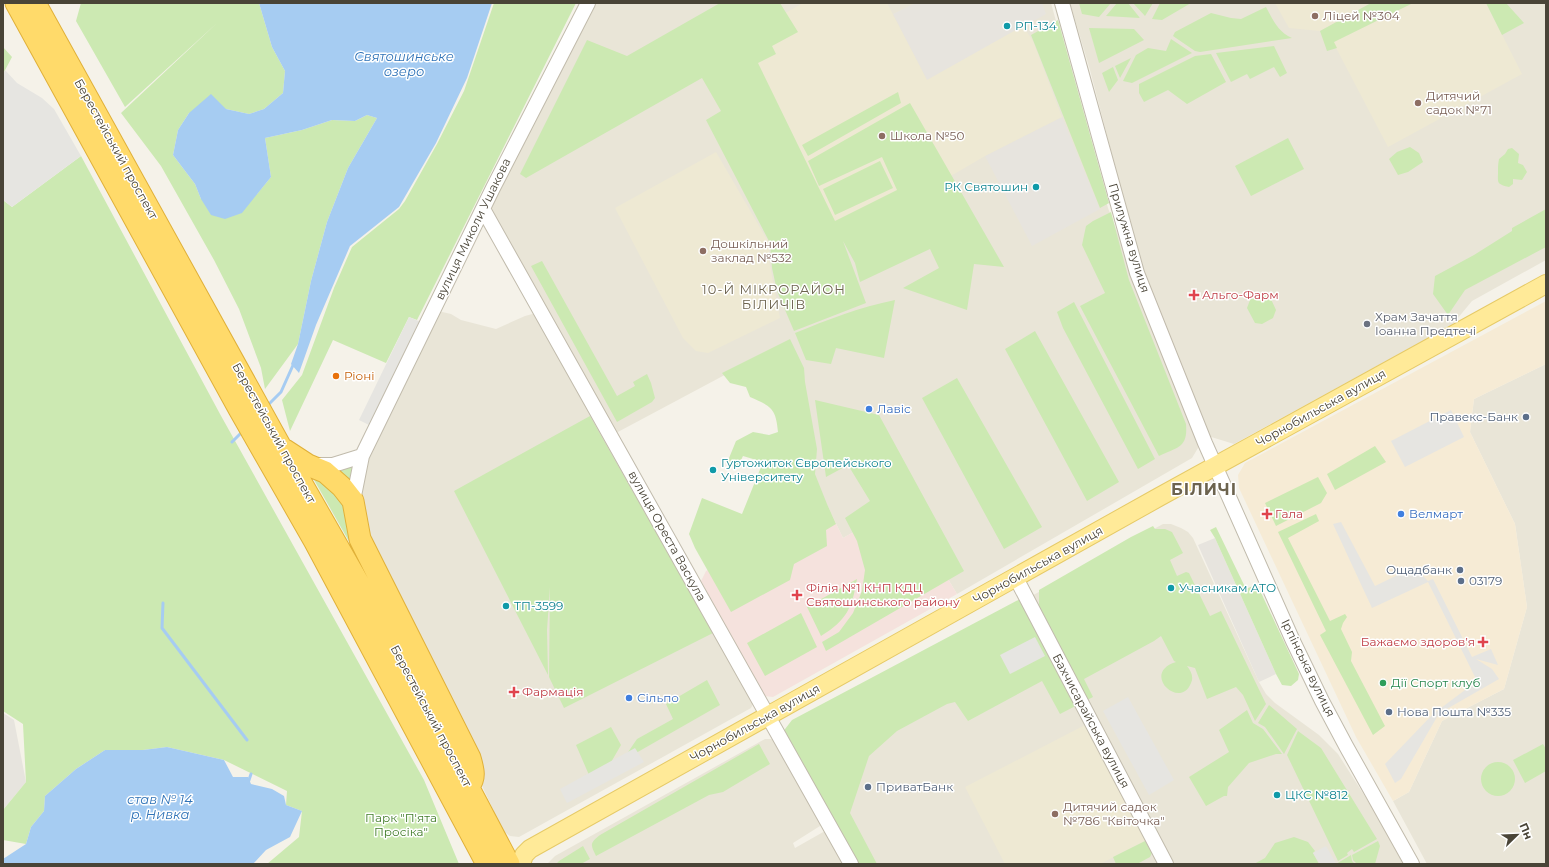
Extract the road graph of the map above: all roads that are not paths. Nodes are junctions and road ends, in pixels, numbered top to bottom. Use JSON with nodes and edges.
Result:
{"nodes":[{"id":1,"x":16,"y":3,"type":"edge"},
{"id":2,"x":35,"y":3,"type":"edge"},
{"id":3,"x":588,"y":3,"type":"edge"},
{"id":4,"x":1062,"y":3,"type":"edge"},
{"id":5,"x":483,"y":209,"type":"junction"},
{"id":6,"x":1546,"y":284,"type":"edge"},
{"id":7,"x":247,"y":404,"type":"junction"},
{"id":8,"x":264,"y":435,"type":"junction"},
{"id":9,"x":282,"y":449,"type":"junction"},
{"id":10,"x":362,"y":456,"type":"junction"},
{"id":11,"x":308,"y":465,"type":"junction"},
{"id":12,"x":1216,"y":466,"type":"junction"},
{"id":13,"x":353,"y":501,"type":"junction"},
{"id":14,"x":1016,"y":578,"type":"junction"},
{"id":15,"x":768,"y":716,"type":"junction"},
{"id":16,"x":468,"y":787,"type":"junction"},
{"id":17,"x":490,"y":828,"type":"junction"},
{"id":18,"x":530,"y":849,"type":"junction"},
{"id":19,"x":487,"y":864,"type":"edge"},
{"id":20,"x":509,"y":864,"type":"edge"},
{"id":21,"x":521,"y":864,"type":"edge"},
{"id":22,"x":851,"y":864,"type":"edge"},
{"id":23,"x":1166,"y":864,"type":"edge"},
{"id":24,"x":1412,"y":864,"type":"edge"}],
"edges":[{"from":1,"to":7,"type":"highway","name":"Берестейський проспект"},
{"from":2,"to":7,"type":"highway","name":"Берестейський проспект"},
{"from":3,"to":5,"type":"street","name":"вулиця Миколи Ушакова"},
{"from":4,"to":12,"type":"street","name":"Прилужна вулиця"},
{"from":5,"to":10,"type":"street","name":"вулиця Миколи Ушакова"},
{"from":5,"to":15,"type":"street","name":"вулиця Ореста Васкула"},
{"from":6,"to":12,"type":"main road","name":"Чорнобильська вулиця"},
{"from":7,"to":8,"type":"highway","name":"Берестейський проспект"},
{"from":8,"to":9,"type":"highway","name":"Берестейський проспект"},
{"from":8,"to":19,"type":"highway","name":"Берестейський проспект"},
{"from":9,"to":11,"type":"highway"},
{"from":9,"to":16,"type":"highway","name":"Берестейський проспект"},
{"from":10,"to":11,"type":"street"},
{"from":10,"to":13,"type":"street","name":"вулиця Миколи Ушакова"},
{"from":11,"to":13,"type":"highway"},
{"from":12,"to":14,"type":"main road","name":"Чорнобильська вулиця"},
{"from":12,"to":24,"type":"street","name":"Ірпінська вулиця"},
{"from":13,"to":16,"type":"highway"},
{"from":14,"to":15,"type":"main road","name":"Чорнобильська вулиця"},
{"from":14,"to":23,"type":"street","name":"Бахчисарайська вулиця"},
{"from":15,"to":18,"type":"main road","name":"Чорнобильська вулиця"},
{"from":15,"to":22,"type":"street","name":"вулиця Ореста Васкула"},
{"from":16,"to":17,"type":"highway","name":"Берестейський проспект"},
{"from":17,"to":18,"type":"main road","name":"Чорнобильська вулиця"},
{"from":17,"to":20,"type":"highway","name":"Берестейський проспект"},
{"from":18,"to":21,"type":"main road","name":"Чорнобильська вулиця"}]}
